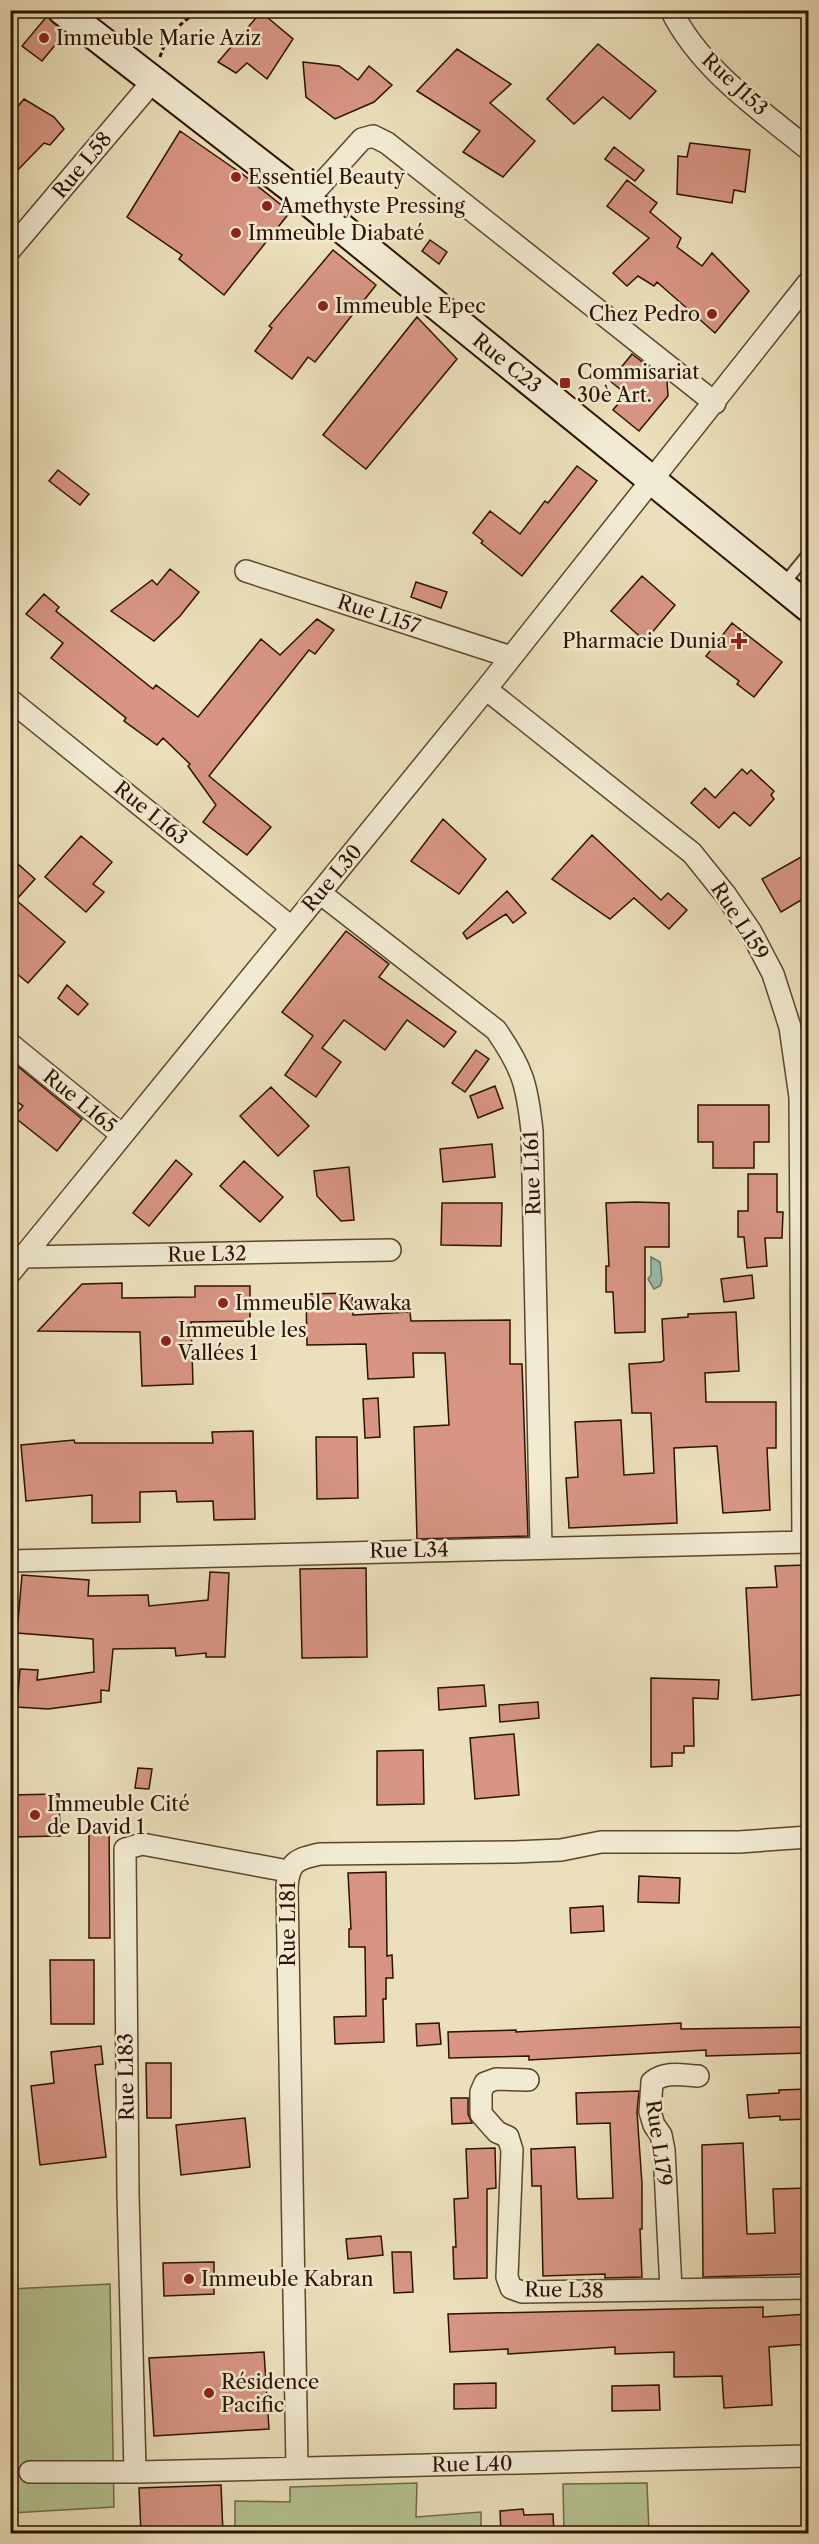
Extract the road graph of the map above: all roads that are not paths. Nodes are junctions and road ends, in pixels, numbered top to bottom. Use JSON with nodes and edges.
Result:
{"nodes":[{"id":1,"x":62,"y":10,"type":"edge"},
{"id":2,"x":671,"y":10,"type":"edge"},
{"id":3,"x":153,"y":81,"type":"junction"},
{"id":4,"x":808,"y":149,"type":"edge"},
{"id":5,"x":307,"y":200,"type":"junction"},
{"id":6,"x":10,"y":250,"type":"edge"},
{"id":7,"x":808,"y":283,"type":"edge"},
{"id":8,"x":715,"y":403,"type":"junction"},
{"id":9,"x":652,"y":482,"type":"junction"},
{"id":10,"x":808,"y":554,"type":"edge"},
{"id":11,"x":246,"y":571,"type":"dead end"},
{"id":12,"x":782,"y":586,"type":"junction"},
{"id":13,"x":808,"y":607,"type":"edge"},
{"id":14,"x":511,"y":657,"type":"junction"},
{"id":15,"x":486,"y":689,"type":"junction"},
{"id":16,"x":10,"y":700,"type":"edge"},
{"id":17,"x":320,"y":893,"type":"junction"},
{"id":18,"x":291,"y":927,"type":"junction"},
{"id":19,"x":10,"y":1044,"type":"edge"},
{"id":20,"x":123,"y":1135,"type":"junction"},
{"id":21,"x":390,"y":1250,"type":"dead end"},
{"id":22,"x":24,"y":1257,"type":"junction"},
{"id":23,"x":10,"y":1273,"type":"edge"},
{"id":24,"x":806,"y":1542,"type":"edge"},
{"id":25,"x":541,"y":1547,"type":"junction"},
{"id":26,"x":10,"y":1561,"type":"edge"},
{"id":27,"x":808,"y":1837,"type":"edge"},
{"id":28,"x":288,"y":1871,"type":"junction"},
{"id":29,"x":698,"y":2076,"type":"dead end"},
{"id":30,"x":528,"y":2080,"type":"dead end"},
{"id":31,"x":808,"y":2288,"type":"edge"},
{"id":32,"x":671,"y":2289,"type":"junction"},
{"id":33,"x":808,"y":2456,"type":"edge"},
{"id":34,"x":297,"y":2468,"type":"junction"},
{"id":35,"x":135,"y":2471,"type":"junction"},
{"id":36,"x":30,"y":2472,"type":"dead end"}],
"edges":[{"from":1,"to":3,"type":"street","name":"Rue C23"},
{"from":2,"to":4,"type":"street","name":"Rue J153"},
{"from":3,"to":5,"type":"street","name":"Rue C23"},
{"from":3,"to":6,"type":"street","name":"Rue L58"},
{"from":5,"to":8,"type":"street"},
{"from":5,"to":9,"type":"street","name":"Rue C23"},
{"from":7,"to":8,"type":"street","name":"Rue L30"},
{"from":8,"to":9,"type":"street","name":"Rue L30"},
{"from":9,"to":12,"type":"street","name":"Rue C23"},
{"from":9,"to":14,"type":"street","name":"Rue L30"},
{"from":10,"to":12,"type":"lane"},
{"from":11,"to":14,"type":"street","name":"Rue L157"},
{"from":12,"to":13,"type":"street","name":"Rue C23"},
{"from":14,"to":15,"type":"street","name":"Rue L30"},
{"from":15,"to":17,"type":"street","name":"Rue L30"},
{"from":15,"to":24,"type":"street","name":"Rue L159"},
{"from":16,"to":18,"type":"street","name":"Rue L163"},
{"from":17,"to":18,"type":"street","name":"Rue L30"},
{"from":17,"to":25,"type":"street","name":"Rue L161"},
{"from":18,"to":20,"type":"street","name":"Rue L30"},
{"from":19,"to":20,"type":"street","name":"Rue L165"},
{"from":20,"to":22,"type":"street","name":"Rue L30"},
{"from":21,"to":22,"type":"street","name":"Rue L32"},
{"from":22,"to":23,"type":"street","name":"Rue L30"},
{"from":24,"to":25,"type":"street","name":"Rue L34"},
{"from":25,"to":26,"type":"street","name":"Rue L34"},
{"from":27,"to":28,"type":"street","name":"Rue L181"},
{"from":28,"to":34,"type":"street","name":"Rue L181"},
{"from":28,"to":35,"type":"street","name":"Rue L183"},
{"from":29,"to":32,"type":"street","name":"Rue L179"},
{"from":30,"to":32,"type":"street","name":"Rue L38"},
{"from":31,"to":32,"type":"street","name":"Rue L38"},
{"from":33,"to":34,"type":"street","name":"Rue L40"},
{"from":34,"to":35,"type":"street","name":"Rue L40"},
{"from":35,"to":36,"type":"street","name":"Rue L40"}]}
